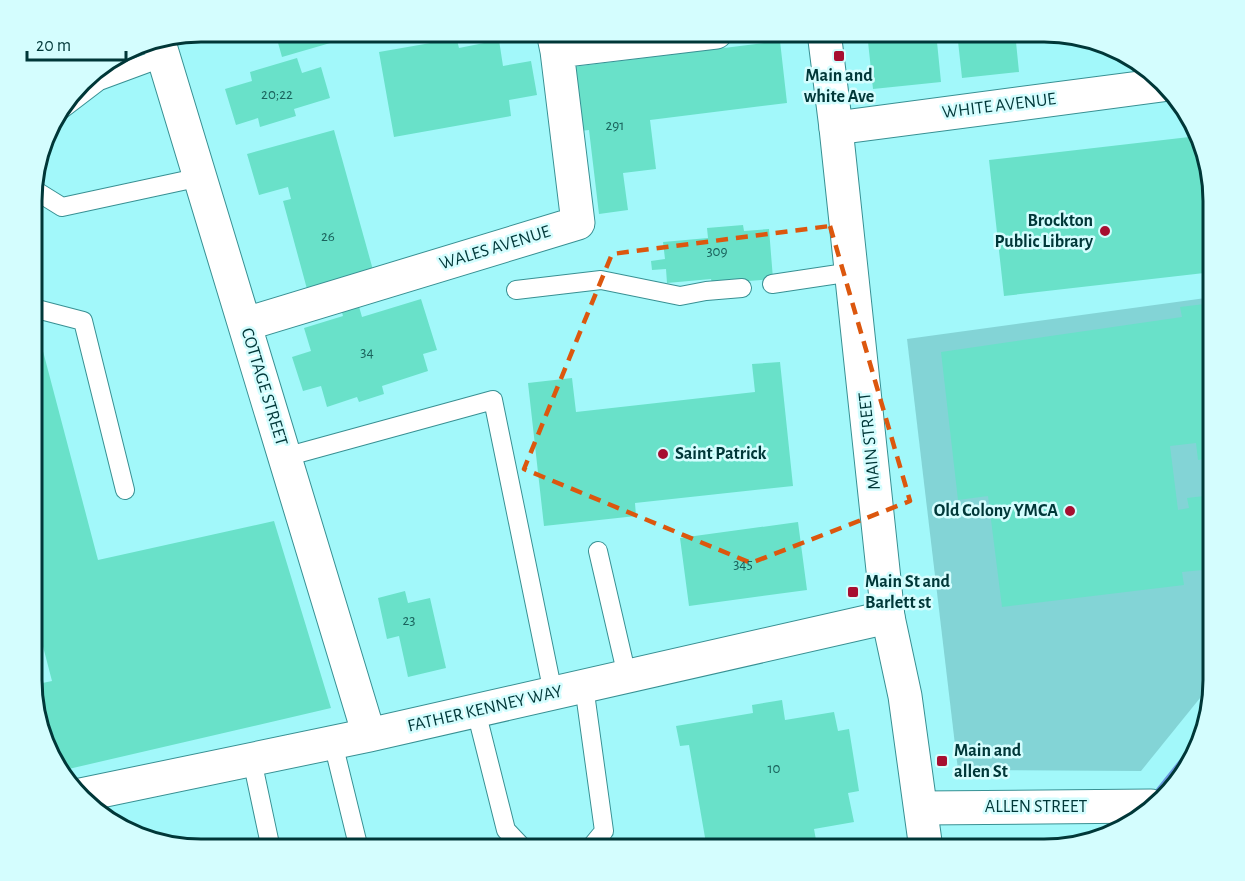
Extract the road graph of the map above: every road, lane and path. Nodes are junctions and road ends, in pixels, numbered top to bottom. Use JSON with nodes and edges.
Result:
{"nodes":[{"id":1,"x":555,"y":42,"type":"edge"},
{"id":2,"x":825,"y":42,"type":"edge"},
{"id":3,"x":161,"y":48,"type":"edge"},
{"id":4,"x":1153,"y":86,"type":"edge"},
{"id":5,"x":91,"y":87,"type":"edge"},
{"id":6,"x":836,"y":128,"type":"junction"},
{"id":7,"x":201,"y":177,"type":"junction"},
{"id":8,"x":42,"y":195,"type":"edge"},
{"id":9,"x":852,"y":272,"type":"junction"},
{"id":10,"x":772,"y":284,"type":"dead end"},
{"id":11,"x":742,"y":288,"type":"dead end"},
{"id":12,"x":516,"y":290,"type":"dead end"},
{"id":13,"x":42,"y":310,"type":"edge"},
{"id":14,"x":246,"y":324,"type":"junction"},
{"id":15,"x":285,"y":456,"type":"junction"},
{"id":16,"x":125,"y":490,"type":"dead end"},
{"id":17,"x":598,"y":551,"type":"dead end"},
{"id":18,"x":888,"y":616,"type":"junction"},
{"id":19,"x":627,"y":676,"type":"junction"},
{"id":20,"x":569,"y":690,"type":"junction"},
{"id":21,"x":476,"y":711,"type":"junction"},
{"id":22,"x":369,"y":735,"type":"junction"},
{"id":23,"x":333,"y":743,"type":"junction"},
{"id":24,"x":252,"y":760,"type":"junction"},
{"id":25,"x":90,"y":793,"type":"edge"},
{"id":26,"x":1140,"y":806,"type":"edge"},
{"id":27,"x":921,"y":808,"type":"junction"},
{"id":28,"x":269,"y":839,"type":"edge"},
{"id":29,"x":357,"y":839,"type":"edge"},
{"id":30,"x":515,"y":839,"type":"edge"},
{"id":31,"x":597,"y":839,"type":"edge"},
{"id":32,"x":925,"y":839,"type":"edge"}],
"edges":[{"from":1,"to":14,"type":"street","name":"WALES AVENUE"},
{"from":2,"to":6,"type":"street","name":"MAIN STREET"},
{"from":3,"to":5,"type":"lane"},
{"from":3,"to":7,"type":"street","name":"COTTAGE STREET"},
{"from":4,"to":6,"type":"street","name":"WHITE AVENUE"},
{"from":6,"to":9,"type":"street","name":"MAIN STREET"},
{"from":7,"to":8,"type":"lane"},
{"from":7,"to":14,"type":"street","name":"COTTAGE STREET"},
{"from":9,"to":10,"type":"lane"},
{"from":9,"to":18,"type":"street","name":"MAIN STREET"},
{"from":11,"to":12,"type":"lane"},
{"from":13,"to":16,"type":"lane"},
{"from":14,"to":15,"type":"street","name":"COTTAGE STREET"},
{"from":15,"to":20,"type":"lane"},
{"from":15,"to":22,"type":"street","name":"COTTAGE STREET"},
{"from":17,"to":19,"type":"lane"},
{"from":18,"to":19,"type":"street","name":"FATHER KENNEY WAY"},
{"from":18,"to":27,"type":"street","name":"MAIN STREET"},
{"from":19,"to":20,"type":"street","name":"FATHER KENNEY WAY"},
{"from":20,"to":21,"type":"street","name":"FATHER KENNEY WAY"},
{"from":20,"to":31,"type":"lane"},
{"from":21,"to":22,"type":"street","name":"FATHER KENNEY WAY"},
{"from":21,"to":30,"type":"lane"},
{"from":22,"to":23,"type":"street","name":"FATHER KENNEY WAY"},
{"from":23,"to":24,"type":"street","name":"FATHER KENNEY WAY"},
{"from":23,"to":29,"type":"lane"},
{"from":24,"to":25,"type":"street","name":"FATHER KENNEY WAY"},
{"from":24,"to":28,"type":"lane"},
{"from":26,"to":27,"type":"street","name":"ALLEN STREET"},
{"from":27,"to":32,"type":"street","name":"MAIN STREET"}]}
